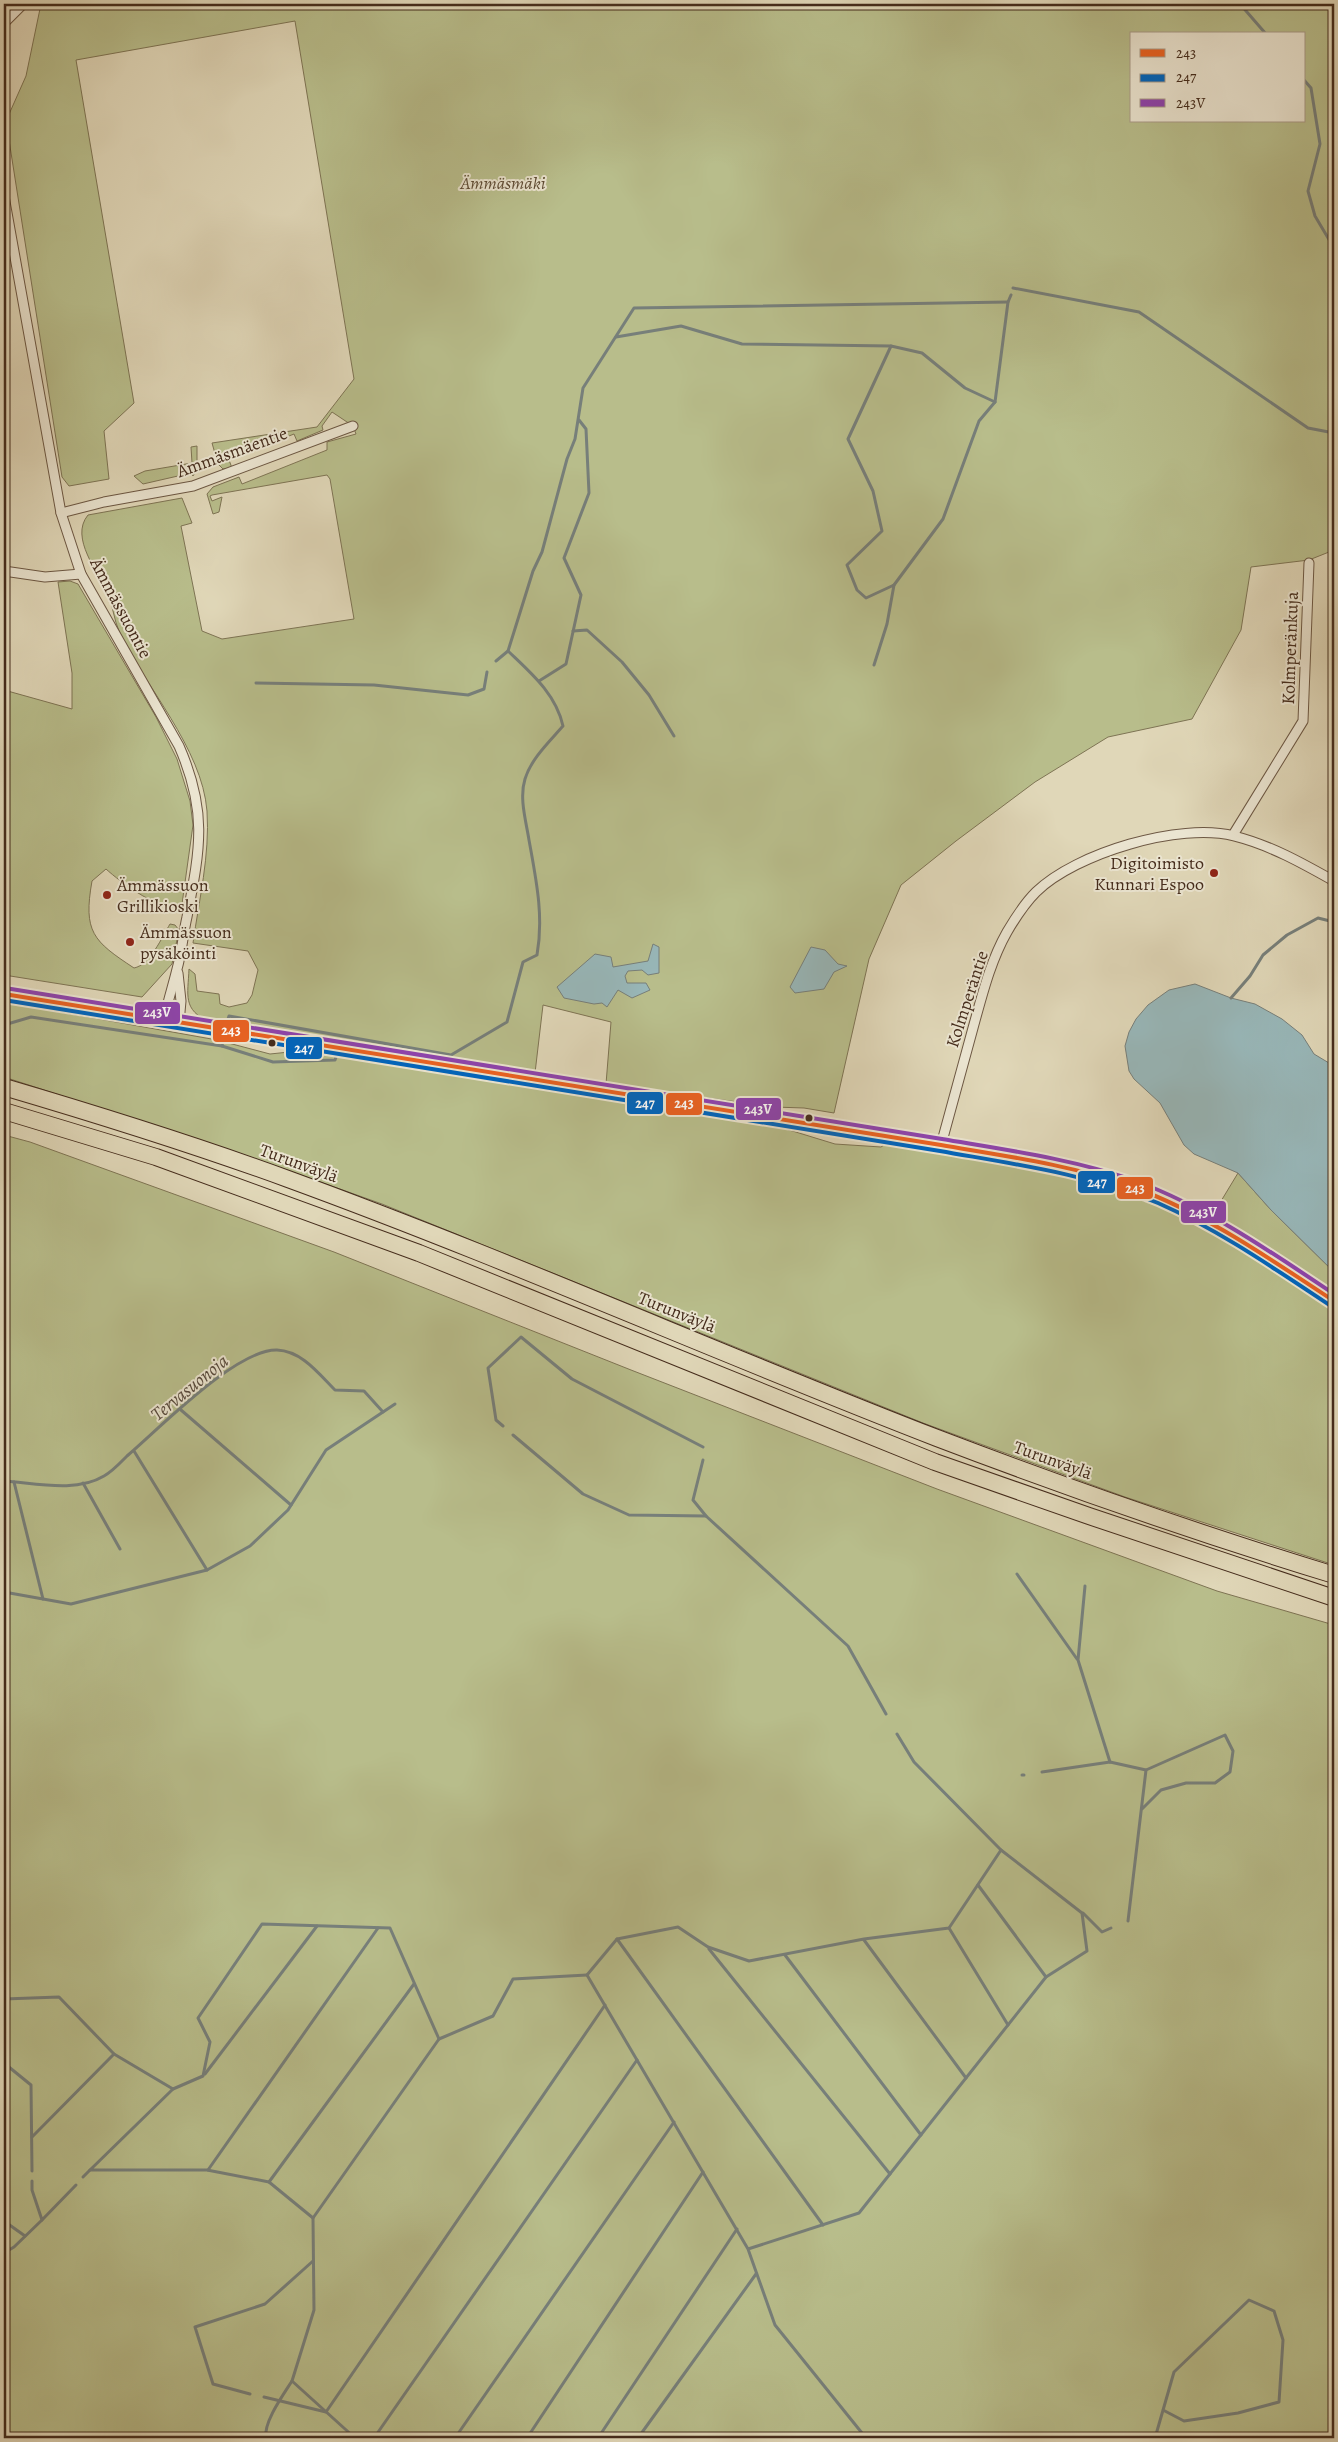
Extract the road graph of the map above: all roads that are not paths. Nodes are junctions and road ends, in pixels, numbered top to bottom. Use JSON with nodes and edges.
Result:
{"nodes":[{"id":1,"x":23,"y":4,"type":"edge"},
{"id":2,"x":4,"y":23,"type":"edge"},
{"id":3,"x":4,"y":196,"type":"edge"},
{"id":4,"x":353,"y":426,"type":"dead end"},
{"id":5,"x":61,"y":513,"type":"junction"},
{"id":6,"x":1309,"y":563,"type":"dead end"},
{"id":7,"x":4,"y":571,"type":"edge"},
{"id":8,"x":82,"y":574,"type":"junction"},
{"id":9,"x":1233,"y":835,"type":"junction"},
{"id":10,"x":1334,"y":880,"type":"edge"},
{"id":11,"x":178,"y":968,"type":"junction"},
{"id":12,"x":4,"y":994,"type":"edge"},
{"id":13,"x":164,"y":1020,"type":"junction"},
{"id":14,"x":178,"y":1023,"type":"junction"},
{"id":15,"x":4,"y":1087,"type":"edge"},
{"id":16,"x":4,"y":1111,"type":"edge"},
{"id":17,"x":941,"y":1145,"type":"junction"},
{"id":18,"x":1334,"y":1301,"type":"edge"},
{"id":19,"x":1334,"y":1575,"type":"edge"},
{"id":20,"x":1334,"y":1598,"type":"edge"}],
"edges":[{"from":1,"to":2,"type":"street"},
{"from":3,"to":5,"type":"street","name":"Ämmässuontie"},
{"from":4,"to":5,"type":"street","name":"Ämmäsmäentie"},
{"from":5,"to":8,"type":"street","name":"Ämmässuontie"},
{"from":6,"to":9,"type":"street","name":"Kolmperänkuja"},
{"from":7,"to":8,"type":"street"},
{"from":8,"to":11,"type":"street","name":"Ämmässuontie"},
{"from":9,"to":10,"type":"street","name":"Kolmperäntie"},
{"from":9,"to":17,"type":"street","name":"Kolmperäntie"},
{"from":11,"to":13,"type":"street","name":"Ämmässuontie"},
{"from":11,"to":14,"type":"street","name":"Ämmässuontie"},
{"from":12,"to":13,"type":"main road"},
{"from":13,"to":14,"type":"main road"},
{"from":14,"to":17,"type":"main road"},
{"from":15,"to":19,"type":"highway","name":"Turunväylä"},
{"from":16,"to":20,"type":"highway"},
{"from":17,"to":18,"type":"main road"}]}
